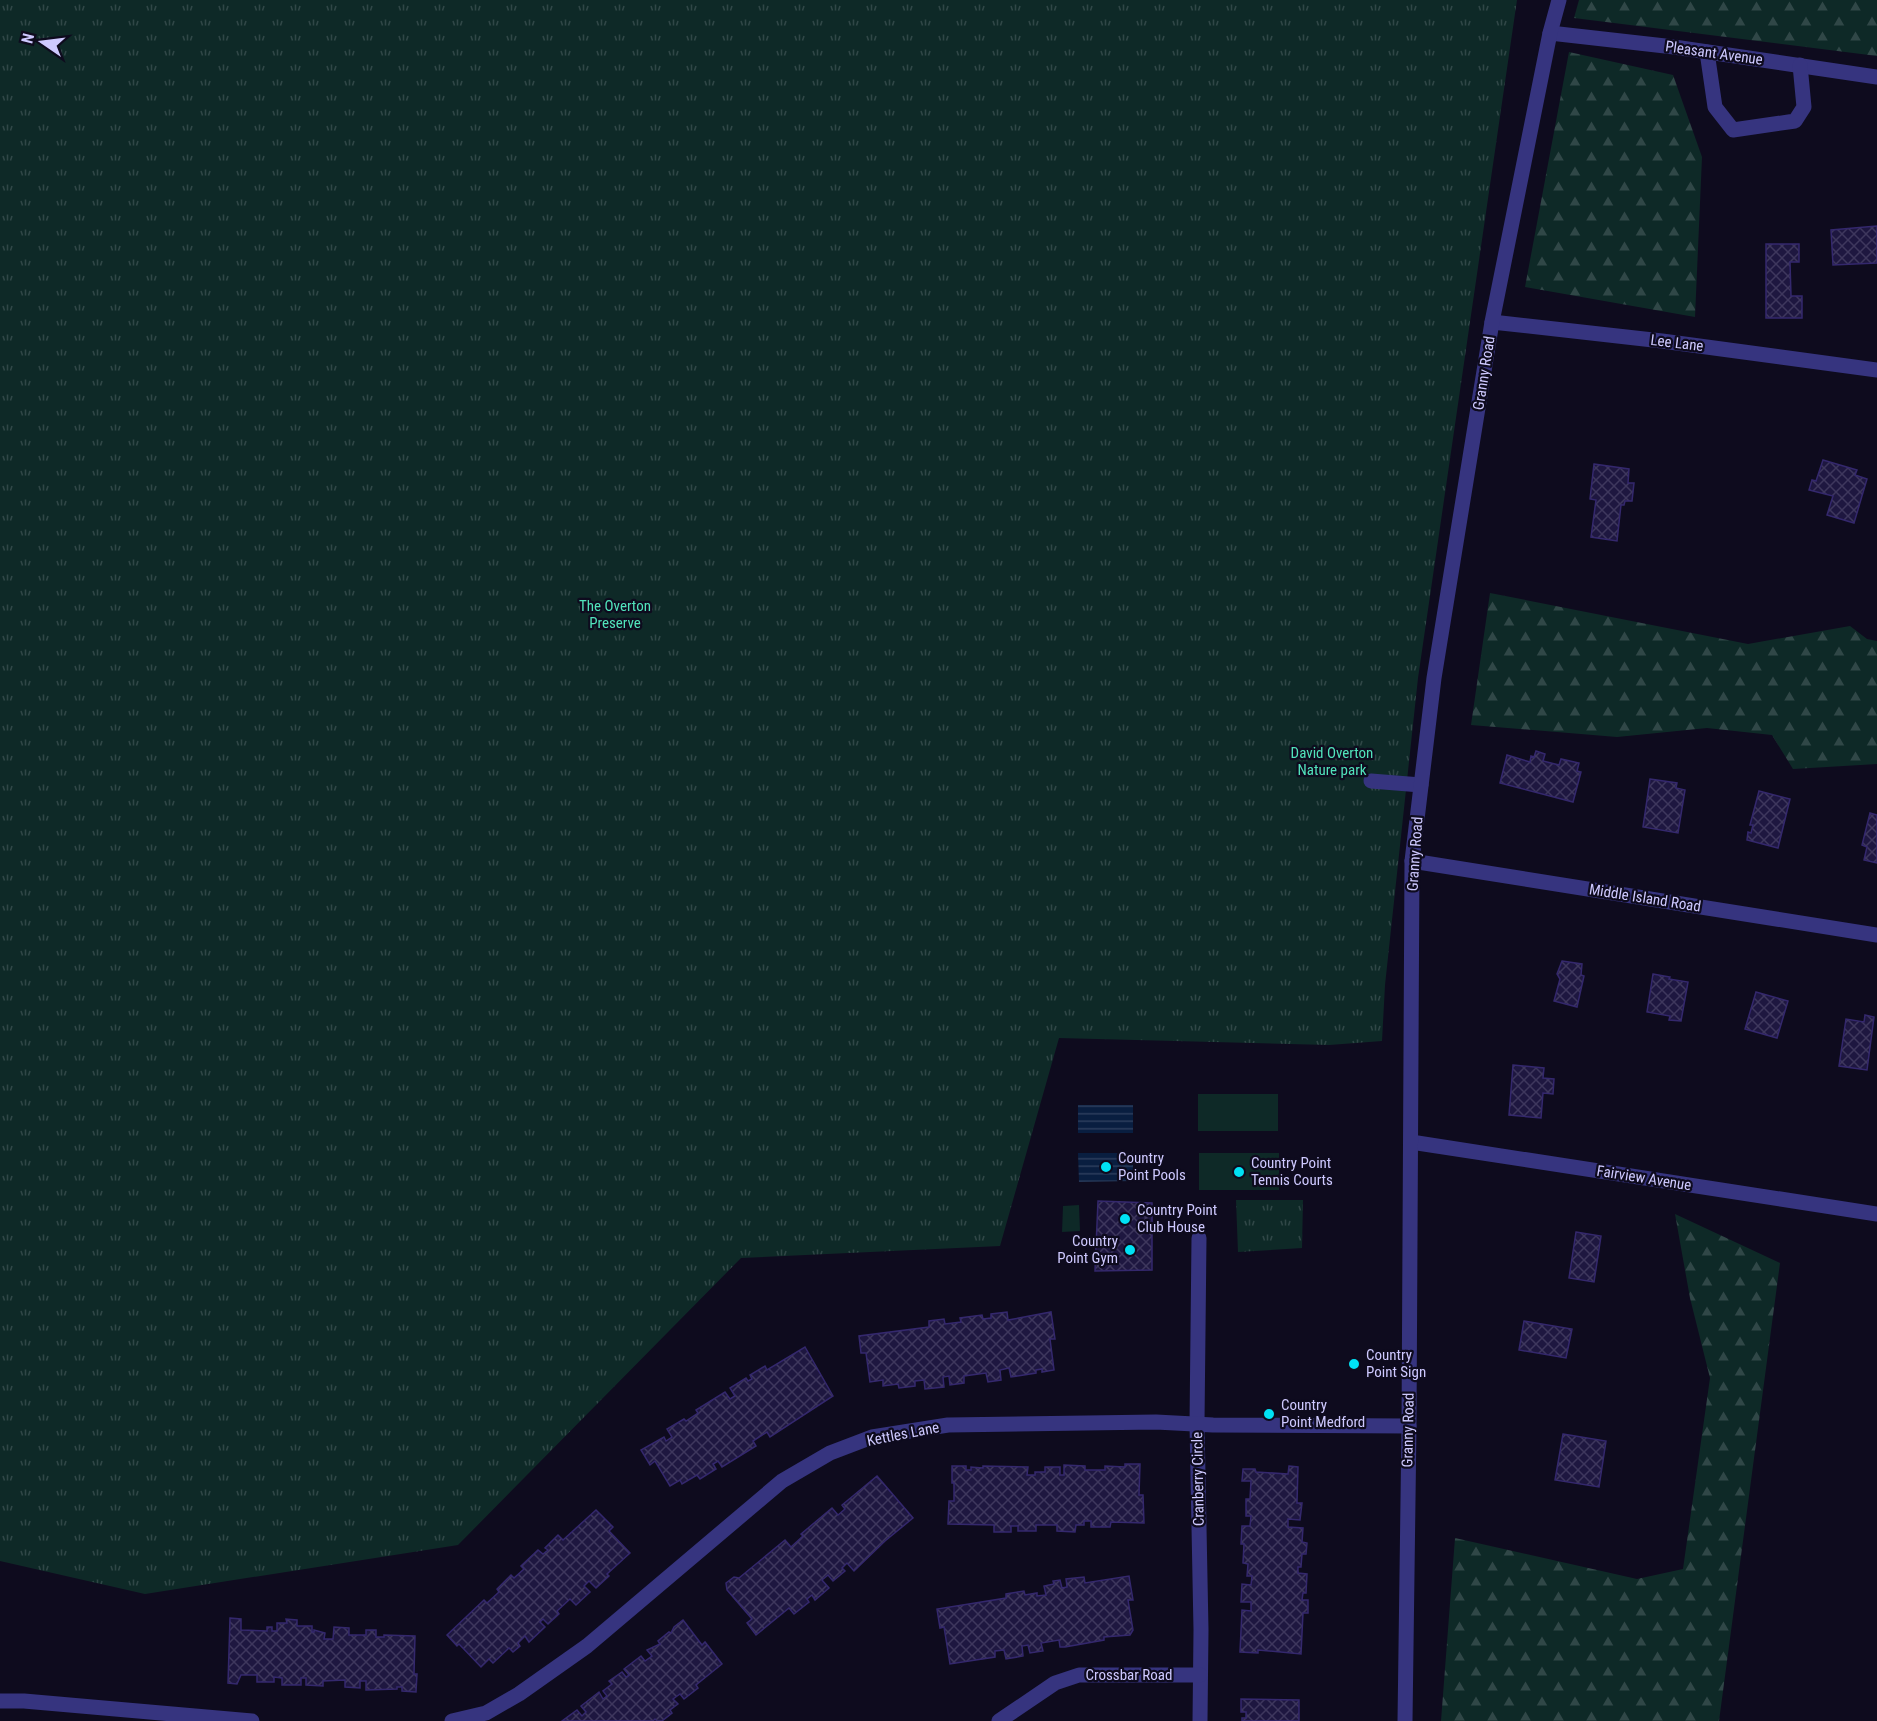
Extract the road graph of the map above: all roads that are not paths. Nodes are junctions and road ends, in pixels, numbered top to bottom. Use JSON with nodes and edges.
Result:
{"nodes":[{"id":1,"x":1559,"y":0,"type":"edge"},
{"id":2,"x":1550,"y":33,"type":"junction"},
{"id":3,"x":1707,"y":52,"type":"junction"},
{"id":4,"x":1800,"y":65,"type":"junction"},
{"id":5,"x":1877,"y":77,"type":"edge"},
{"id":6,"x":1492,"y":322,"type":"junction"},
{"id":7,"x":1877,"y":370,"type":"edge"},
{"id":8,"x":1371,"y":781,"type":"dead end"},
{"id":9,"x":1421,"y":785,"type":"junction"},
{"id":10,"x":1412,"y":861,"type":"junction"},
{"id":11,"x":1877,"y":935,"type":"edge"},
{"id":12,"x":1411,"y":1142,"type":"junction"},
{"id":13,"x":1877,"y":1214,"type":"edge"},
{"id":14,"x":1199,"y":1238,"type":"dead end"},
{"id":15,"x":1197,"y":1424,"type":"junction"},
{"id":16,"x":1409,"y":1426,"type":"junction"},
{"id":17,"x":1200,"y":1675,"type":"junction"},
{"id":18,"x":0,"y":1701,"type":"edge"},
{"id":19,"x":488,"y":1717,"type":"edge"},
{"id":20,"x":252,"y":1721,"type":"edge"},
{"id":21,"x":452,"y":1721,"type":"edge"},
{"id":22,"x":999,"y":1721,"type":"edge"},
{"id":23,"x":1200,"y":1721,"type":"edge"},
{"id":24,"x":1405,"y":1721,"type":"edge"}],
"edges":[{"from":1,"to":2,"type":"street","name":"Granny Road"},
{"from":2,"to":3,"type":"street","name":"Pleasant Avenue"},
{"from":2,"to":6,"type":"street","name":"Granny Road"},
{"from":3,"to":4,"type":"street","name":"Pleasant Avenue"},
{"from":3,"to":4,"type":"street"},
{"from":4,"to":5,"type":"street","name":"Pleasant Avenue"},
{"from":6,"to":7,"type":"street","name":"Lee Lane"},
{"from":6,"to":9,"type":"street","name":"Granny Road"},
{"from":8,"to":9,"type":"street"},
{"from":9,"to":10,"type":"street","name":"Granny Road"},
{"from":10,"to":11,"type":"street","name":"Middle Island Road"},
{"from":10,"to":12,"type":"street","name":"Granny Road"},
{"from":12,"to":13,"type":"street","name":"Fairview Avenue"},
{"from":12,"to":16,"type":"street","name":"Granny Road"},
{"from":14,"to":15,"type":"street","name":"Cranberry Circle"},
{"from":15,"to":16,"type":"street","name":"Kettles Lane"},
{"from":15,"to":17,"type":"street","name":"Cranberry Circle"},
{"from":15,"to":19,"type":"street","name":"Kettles Lane"},
{"from":16,"to":24,"type":"street","name":"Granny Road"},
{"from":17,"to":22,"type":"street","name":"Crossbar Road"},
{"from":17,"to":23,"type":"street","name":"Cranberry Circle"},
{"from":18,"to":20,"type":"street"},
{"from":19,"to":21,"type":"street","name":"Kettles Lane"}]}
